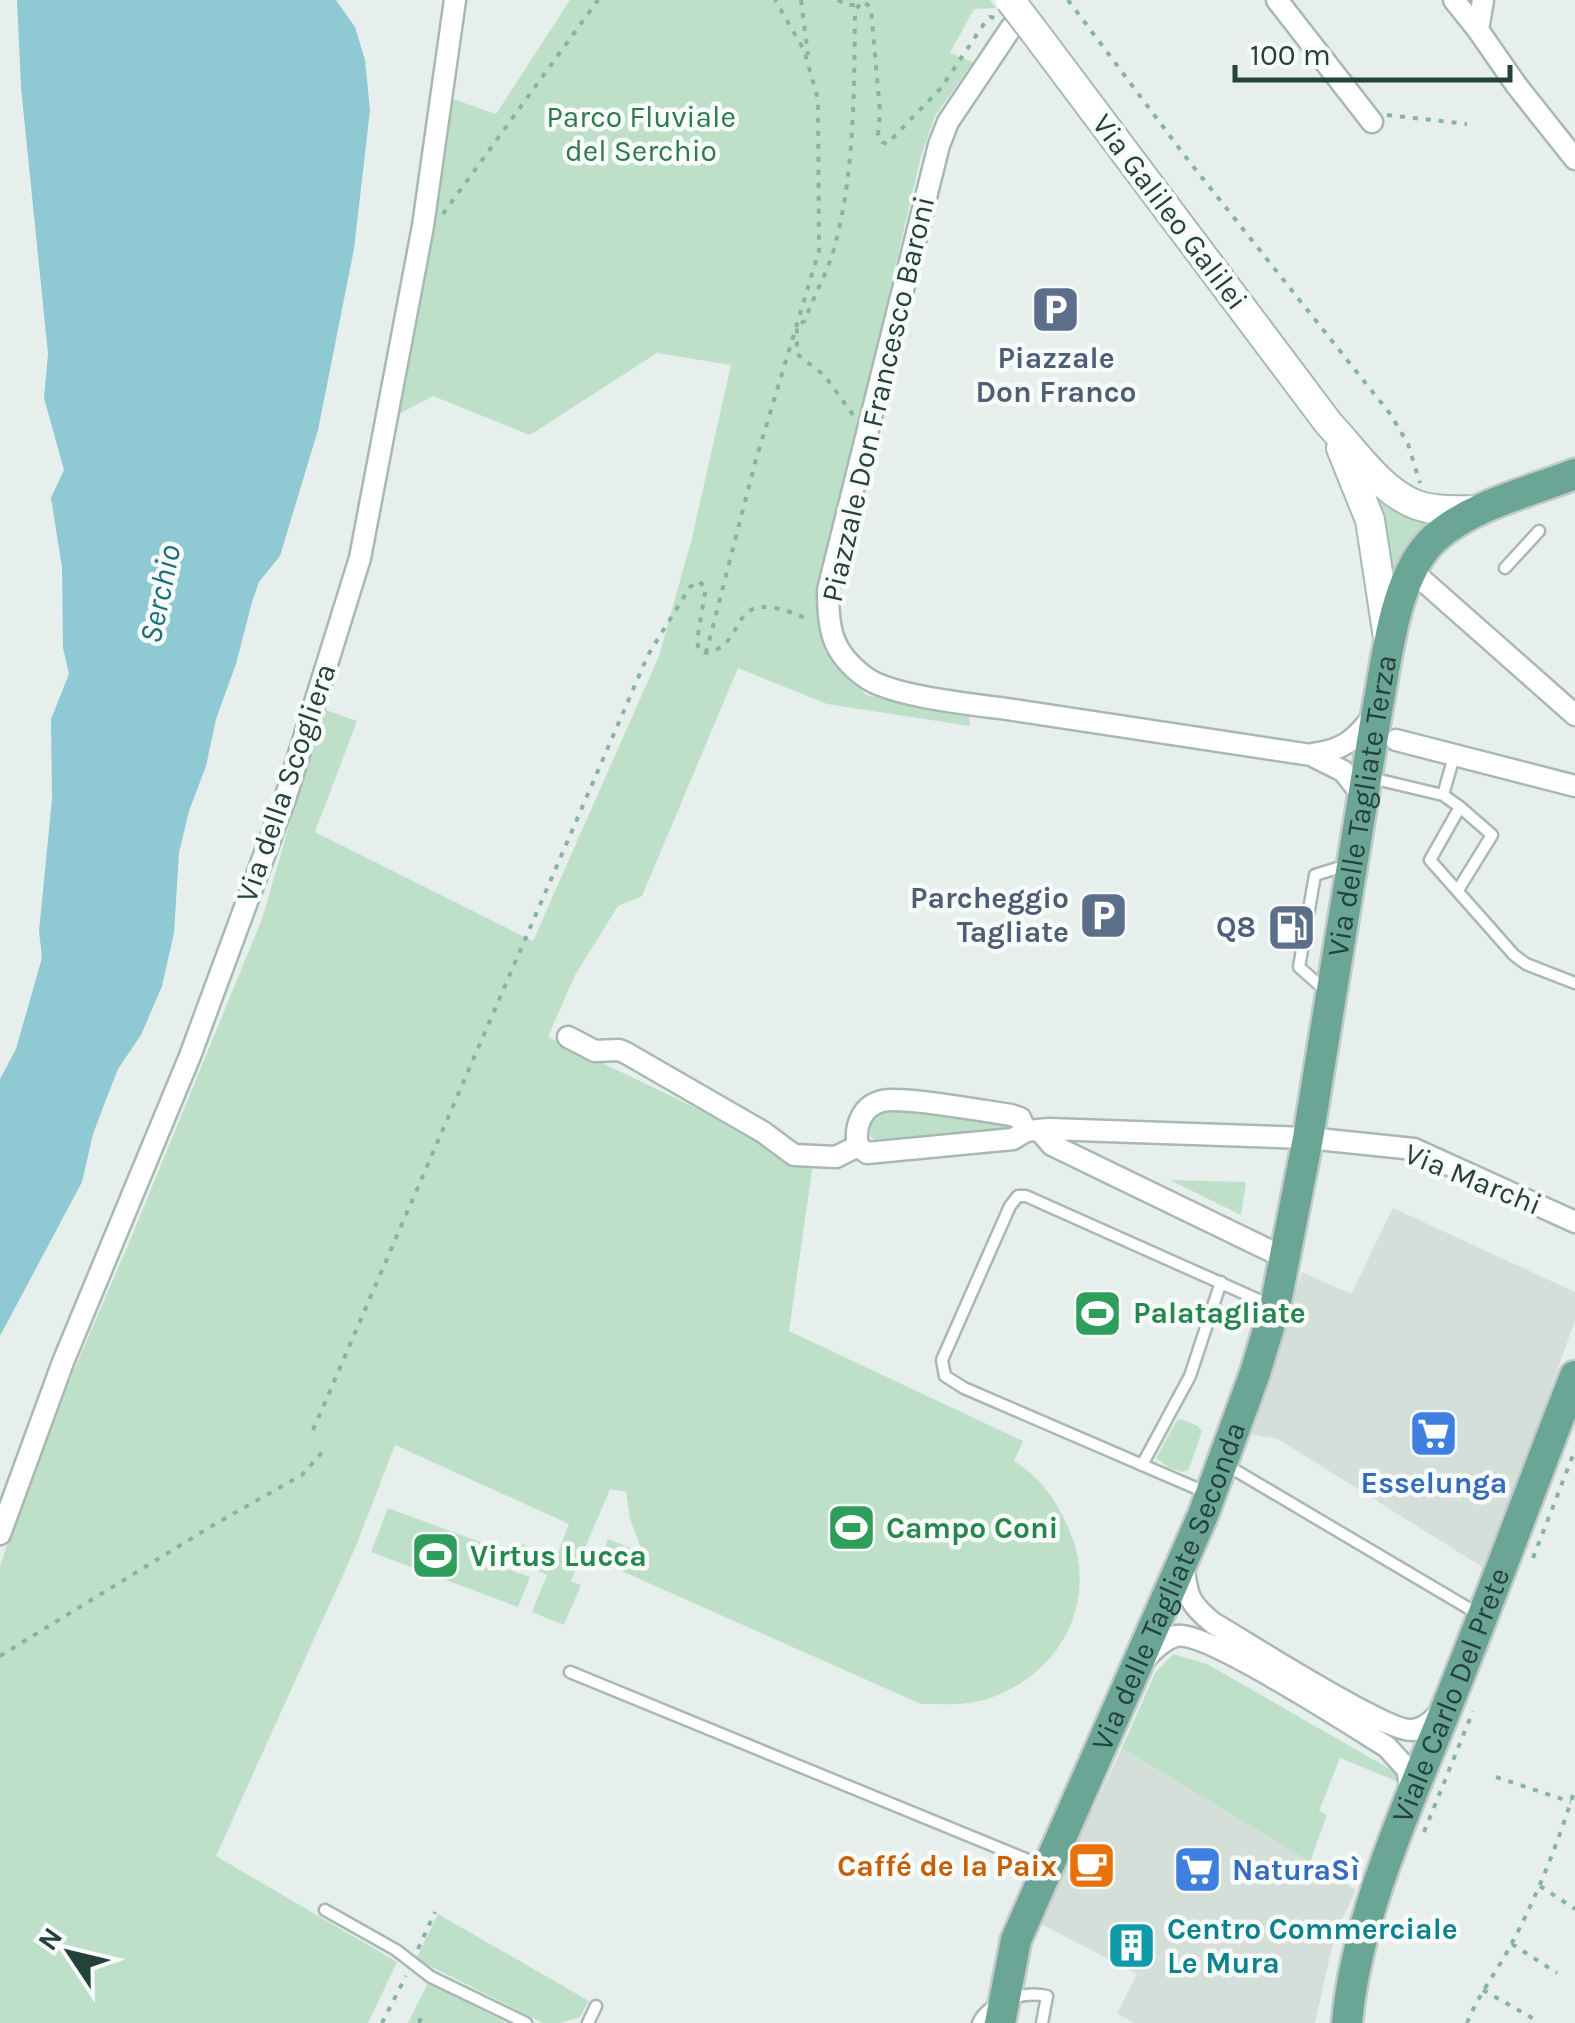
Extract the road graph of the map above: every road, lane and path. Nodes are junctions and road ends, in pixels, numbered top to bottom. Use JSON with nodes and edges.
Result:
{"nodes":[{"id":1,"x":455,"y":0,"type":"edge"},
{"id":2,"x":598,"y":0,"type":"edge"},
{"id":3,"x":775,"y":0,"type":"edge"},
{"id":4,"x":800,"y":0,"type":"edge"},
{"id":5,"x":838,"y":0,"type":"edge"},
{"id":6,"x":1010,"y":0,"type":"edge"},
{"id":7,"x":1068,"y":0,"type":"edge"},
{"id":8,"x":1277,"y":0,"type":"edge"},
{"id":9,"x":1454,"y":0,"type":"edge"},
{"id":10,"x":1483,"y":0,"type":"edge"},
{"id":11,"x":858,"y":5,"type":"junction"},
{"id":12,"x":1022,"y":29,"type":"junction"},
{"id":13,"x":1478,"y":30,"type":"junction"},
{"id":14,"x":961,"y":59,"type":"dead end"},
{"id":15,"x":809,"y":62,"type":"junction"},
{"id":16,"x":1369,"y":118,"type":"joint"},
{"id":17,"x":1467,"y":124,"type":"dead end"},
{"id":18,"x":1575,"y":159,"type":"edge"},
{"id":19,"x":423,"y":226,"type":"junction"},
{"id":20,"x":796,"y":325,"type":"junction"},
{"id":21,"x":1330,"y":424,"type":"junction"},
{"id":22,"x":867,"y":434,"type":"junction"},
{"id":23,"x":1575,"y":474,"type":"edge"},
{"id":24,"x":1422,"y":489,"type":"dead end"},
{"id":25,"x":1481,"y":510,"type":"junction"},
{"id":26,"x":1539,"y":531,"type":"dead end"},
{"id":27,"x":1506,"y":568,"type":"dead end"},
{"id":28,"x":1411,"y":570,"type":"junction"},
{"id":29,"x":828,"y":627,"type":"junction"},
{"id":30,"x":1389,"y":646,"type":"junction"},
{"id":31,"x":706,"y":653,"type":"junction"},
{"id":32,"x":1377,"y":711,"type":"junction"},
{"id":33,"x":1575,"y":715,"type":"edge"},
{"id":34,"x":1396,"y":740,"type":"dead end"},
{"id":35,"x":1455,"y":753,"type":"junction"},
{"id":36,"x":1311,"y":754,"type":"junction"},
{"id":37,"x":1364,"y":786,"type":"junction"},
{"id":38,"x":1575,"y":786,"type":"edge"},
{"id":39,"x":1442,"y":794,"type":"junction"},
{"id":40,"x":1460,"y":807,"type":"junction"},
{"id":41,"x":1458,"y":890,"type":"junction"},
{"id":42,"x":1575,"y":983,"type":"edge"},
{"id":43,"x":568,"y":1037,"type":"dead end"},
{"id":44,"x":1032,"y":1131,"type":"junction"},
{"id":45,"x":1308,"y":1138,"type":"junction"},
{"id":46,"x":858,"y":1146,"type":"junction"},
{"id":47,"x":1575,"y":1222,"type":"edge"},
{"id":48,"x":1286,"y":1259,"type":"junction"},
{"id":49,"x":1220,"y":1282,"type":"junction"},
{"id":50,"x":1276,"y":1307,"type":"junction"},
{"id":51,"x":1575,"y":1376,"type":"edge"},
{"id":52,"x":314,"y":1430,"type":"dead end"},
{"id":53,"x":326,"y":1449,"type":"dead end"},
{"id":54,"x":1575,"y":1450,"type":"edge"},
{"id":55,"x":1222,"y":1463,"type":"junction"},
{"id":56,"x":1142,"y":1465,"type":"junction"},
{"id":57,"x":1210,"y":1494,"type":"junction"},
{"id":58,"x":0,"y":1534,"type":"edge"},
{"id":59,"x":1183,"y":1557,"type":"junction"},
{"id":60,"x":1530,"y":1566,"type":"dead end"},
{"id":61,"x":1482,"y":1616,"type":"junction"},
{"id":62,"x":0,"y":1656,"type":"edge"},
{"id":63,"x":1133,"y":1671,"type":"junction"},
{"id":64,"x":570,"y":1672,"type":"dead end"},
{"id":65,"x":1463,"y":1701,"type":"junction"},
{"id":66,"x":1496,"y":1777,"type":"dead end"},
{"id":67,"x":1575,"y":1789,"type":"edge"},
{"id":68,"x":1411,"y":1797,"type":"junction"},
{"id":69,"x":1571,"y":1802,"type":"junction"},
{"id":70,"x":1575,"y":1818,"type":"edge"},
{"id":71,"x":1565,"y":1819,"type":"junction"},
{"id":72,"x":1420,"y":1842,"type":"dead end"},
{"id":73,"x":1046,"y":1867,"type":"junction"},
{"id":74,"x":1540,"y":1886,"type":"junction"},
{"id":75,"x":1575,"y":1909,"type":"edge"},
{"id":76,"x":325,"y":1910,"type":"dead end"},
{"id":77,"x":1512,"y":1944,"type":"junction"},
{"id":78,"x":1557,"y":1973,"type":"dead end"},
{"id":79,"x":1484,"y":1990,"type":"junction"},
{"id":80,"x":596,"y":2006,"type":"dead end"},
{"id":81,"x":1001,"y":2012,"type":"edge"},
{"id":82,"x":1534,"y":2019,"type":"dead end"},
{"id":83,"x":526,"y":2023,"type":"edge"},
{"id":84,"x":588,"y":2023,"type":"edge"},
{"id":85,"x":978,"y":2023,"type":"edge"},
{"id":86,"x":1042,"y":2023,"type":"edge"},
{"id":87,"x":1347,"y":2023,"type":"edge"},
{"id":88,"x":1468,"y":2023,"type":"edge"}],
"edges":[{"from":1,"to":19,"type":"street","name":"Via della Scogliera"},
{"from":2,"to":19,"type":"path"},
{"from":3,"to":15,"type":"path"},
{"from":4,"to":15,"type":"path"},
{"from":5,"to":11,"type":"path"},
{"from":6,"to":12,"type":"main road","name":"Via Galileo Galilei","bridge":true},
{"from":7,"to":24,"type":"path"},
{"from":8,"to":16,"type":"street"},
{"from":9,"to":13,"type":"street"},
{"from":10,"to":13,"type":"street"},
{"from":11,"to":14,"type":"path"},
{"from":11,"to":20,"type":"path"},
{"from":12,"to":21,"type":"main road","name":"Via Galileo Galilei"},
{"from":12,"to":22,"type":"street","name":"Piazzale Don Francesco Baroni"},
{"from":13,"to":18,"type":"street"},
{"from":15,"to":20,"type":"path"},
{"from":16,"to":17,"type":"path"},
{"from":19,"to":58,"type":"street","name":"Via della Scogliera"},
{"from":20,"to":22,"type":"path"},
{"from":20,"to":31,"type":"path"},
{"from":21,"to":25,"type":"main road","name":"Via Galileo Galilei"},
{"from":21,"to":30,"type":"main road","name":"Via Galileo Galilei"},
{"from":22,"to":29,"type":"street","name":"Piazzale Don Francesco Baroni"},
{"from":23,"to":25,"type":"main road","name":"Via delle Tagliate Terza"},
{"from":25,"to":28,"type":"main road","name":"Via delle Tagliate Terza"},
{"from":26,"to":27,"type":"lane"},
{"from":28,"to":30,"type":"main road","name":"Via delle Tagliate Terza"},
{"from":28,"to":33,"type":"street"},
{"from":29,"to":31,"type":"path"},
{"from":29,"to":36,"type":"street","name":"Piazzale Don Francesco Baroni"},
{"from":30,"to":32,"type":"main road","name":"Via delle Tagliate Terza"},
{"from":31,"to":52,"type":"path"},
{"from":32,"to":36,"type":"street"},
{"from":32,"to":37,"type":"main road","name":"Via delle Tagliate Terza"},
{"from":34,"to":35,"type":"street"},
{"from":35,"to":38,"type":"street"},
{"from":35,"to":39,"type":"lane"},
{"from":36,"to":37,"type":"street","name":"Piazzale Don Francesco Baroni"},
{"from":37,"to":39,"type":"lane"},
{"from":37,"to":45,"type":"main road","name":"Via delle Tagliate Terza"},
{"from":39,"to":40,"type":"lane"},
{"from":40,"to":41,"type":"lane"},
{"from":40,"to":41,"type":"lane"},
{"from":41,"to":42,"type":"lane"},
{"from":43,"to":46,"type":"street"},
{"from":44,"to":45,"type":"street","name":"Via Marchi"},
{"from":44,"to":46,"type":"street"},
{"from":44,"to":46,"type":"street"},
{"from":44,"to":48,"type":"street"},
{"from":45,"to":47,"type":"street","name":"Via Marchi"},
{"from":45,"to":48,"type":"main road","name":"Via delle Tagliate Seconda"},
{"from":48,"to":50,"type":"main road","name":"Via delle Tagliate Seconda"},
{"from":49,"to":50,"type":"lane"},
{"from":49,"to":56,"type":"lane"},
{"from":49,"to":56,"type":"lane"},
{"from":50,"to":55,"type":"main road","name":"Via delle Tagliate Seconda"},
{"from":51,"to":61,"type":"main road","name":"Viale Carlo Del Prete"},
{"from":53,"to":62,"type":"path"},
{"from":54,"to":60,"type":"path"},
{"from":55,"to":57,"type":"main road","name":"Via delle Tagliate Seconda"},
{"from":55,"to":61,"type":"lane"},
{"from":56,"to":57,"type":"lane"},
{"from":57,"to":59,"type":"main road","name":"Via delle Tagliate Seconda"},
{"from":59,"to":63,"type":"main road","name":"Via delle Tagliate Seconda"},
{"from":59,"to":65,"type":"street"},
{"from":61,"to":65,"type":"main road","name":"Viale Carlo Del Prete"},
{"from":63,"to":68,"type":"street"},
{"from":63,"to":73,"type":"main road","name":"Via delle Tagliate Seconda"},
{"from":64,"to":73,"type":"lane"},
{"from":65,"to":68,"type":"main road","name":"Viale Carlo Del Prete"},
{"from":65,"to":72,"type":"path"},
{"from":66,"to":69,"type":"path"},
{"from":67,"to":69,"type":"path"},
{"from":68,"to":87,"type":"main road","name":"Viale Carlo Del Prete"},
{"from":69,"to":71,"type":"path"},
{"from":70,"to":71,"type":"path"},
{"from":71,"to":74,"type":"path"},
{"from":73,"to":81,"type":"main road","name":"Via delle Tagliate Seconda"},
{"from":74,"to":75,"type":"path"},
{"from":74,"to":77,"type":"path"},
{"from":76,"to":83,"type":"lane"},
{"from":77,"to":78,"type":"path"},
{"from":77,"to":79,"type":"path"},
{"from":79,"to":82,"type":"path"},
{"from":79,"to":88,"type":"path"},
{"from":80,"to":84,"type":"lane"},
{"from":81,"to":85,"type":"lane"},
{"from":81,"to":86,"type":"lane"}]}
